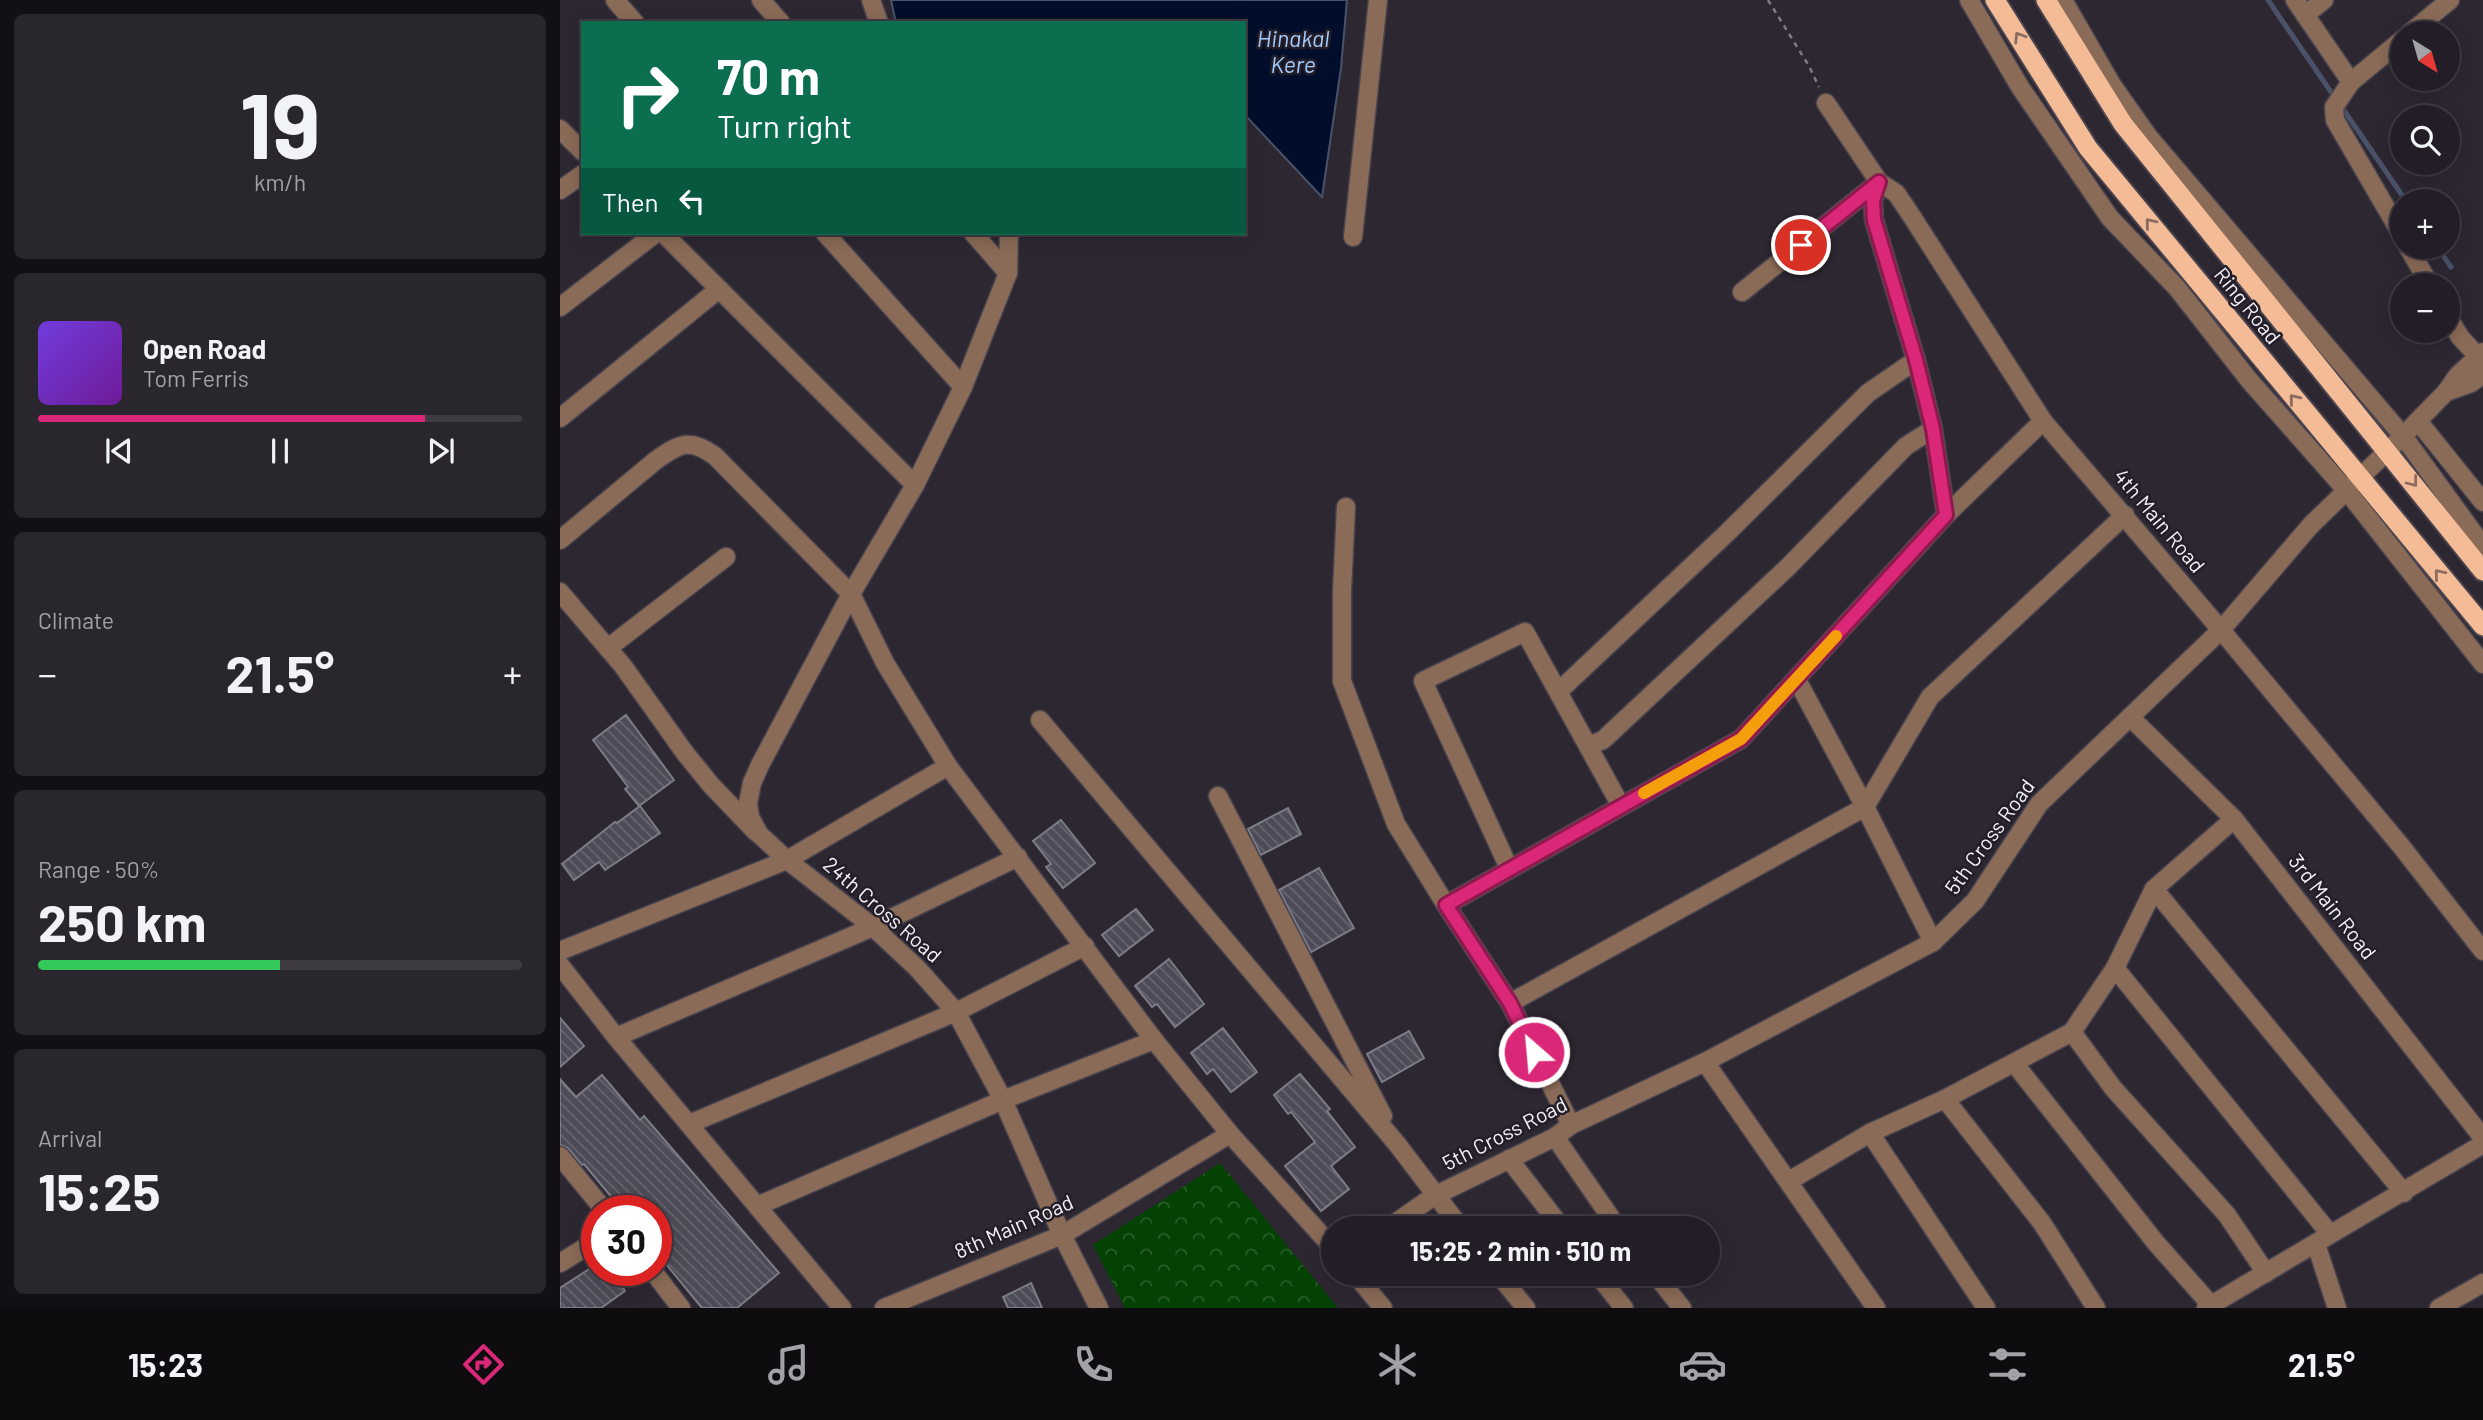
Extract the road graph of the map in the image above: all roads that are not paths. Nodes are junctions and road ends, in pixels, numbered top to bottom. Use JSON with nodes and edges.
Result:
{"nodes":[{"id":1,"x":615,"y":0,"type":"edge"},
{"id":2,"x":761,"y":0,"type":"edge"},
{"id":3,"x":871,"y":0,"type":"edge"},
{"id":4,"x":1378,"y":0,"type":"edge"},
{"id":5,"x":1969,"y":0,"type":"edge"},
{"id":6,"x":1995,"y":0,"type":"edge"},
{"id":7,"x":2046,"y":0,"type":"edge"},
{"id":8,"x":2063,"y":0,"type":"edge"},
{"id":9,"x":2324,"y":0,"type":"edge"},
{"id":10,"x":2450,"y":0,"type":"edge"},
{"id":11,"x":2300,"y":7,"type":"edge"},
{"id":12,"x":633,"y":21,"type":"edge"},
{"id":13,"x":780,"y":21,"type":"edge"},
{"id":14,"x":878,"y":21,"type":"edge"},
{"id":15,"x":2425,"y":21,"type":"edge"},
{"id":16,"x":2390,"y":50,"type":"edge"},
{"id":17,"x":2351,"y":82,"type":"junction"},
{"id":18,"x":1826,"y":103,"type":"road end"},
{"id":19,"x":560,"y":130,"type":"edge"},
{"id":20,"x":581,"y":150,"type":"edge"},
{"id":21,"x":581,"y":175,"type":"edge"},
{"id":22,"x":1879,"y":182,"type":"junction"},
{"id":23,"x":560,"y":190,"type":"edge"},
{"id":24,"x":2390,"y":215,"type":"edge"},
{"id":25,"x":653,"y":235,"type":"edge"},
{"id":26,"x":665,"y":235,"type":"edge"},
{"id":27,"x":827,"y":235,"type":"edge"},
{"id":28,"x":975,"y":235,"type":"edge"},
{"id":29,"x":1009,"y":235,"type":"edge"},
{"id":30,"x":1353,"y":237,"type":"dead end"},
{"id":31,"x":1008,"y":273,"type":"junction"},
{"id":32,"x":719,"y":289,"type":"junction"},
{"id":33,"x":1742,"y":292,"type":"dead end"},
{"id":34,"x":560,"y":307,"type":"edge"},
{"id":35,"x":2460,"y":337,"type":"edge"},
{"id":36,"x":1916,"y":360,"type":"junction"},
{"id":37,"x":2482,"y":361,"type":"edge"},
{"id":38,"x":963,"y":387,"type":"junction"},
{"id":39,"x":560,"y":418,"type":"edge"},
{"id":40,"x":2043,"y":421,"type":"junction"},
{"id":41,"x":2418,"y":421,"type":"junction"},
{"id":42,"x":1933,"y":429,"type":"junction"},
{"id":43,"x":2403,"y":436,"type":"junction"},
{"id":44,"x":2388,"y":450,"type":"junction"},
{"id":45,"x":915,"y":485,"type":"junction"},
{"id":46,"x":2353,"y":485,"type":"junction"},
{"id":47,"x":2483,"y":502,"type":"edge"},
{"id":48,"x":1346,"y":508,"type":"dead end"},
{"id":49,"x":1946,"y":515,"type":"junction"},
{"id":50,"x":2125,"y":515,"type":"junction"},
{"id":51,"x":560,"y":540,"type":"edge"},
{"id":52,"x":2483,"y":546,"type":"edge"},
{"id":53,"x":726,"y":558,"type":"dead end"},
{"id":54,"x":2483,"y":571,"type":"edge"},
{"id":55,"x":560,"y":592,"type":"edge"},
{"id":56,"x":851,"y":594,"type":"junction"},
{"id":57,"x":2483,"y":626,"type":"edge"},
{"id":58,"x":2221,"y":629,"type":"junction"},
{"id":59,"x":608,"y":649,"type":"junction"},
{"id":60,"x":2483,"y":664,"type":"edge"},
{"id":61,"x":1797,"y":680,"type":"junction"},
{"id":62,"x":1559,"y":691,"type":"junction"},
{"id":63,"x":2130,"y":717,"type":"junction"},
{"id":64,"x":1040,"y":720,"type":"dead end"},
{"id":65,"x":1588,"y":746,"type":"junction"},
{"id":66,"x":948,"y":766,"type":"junction"},
{"id":67,"x":1218,"y":796,"type":"dead end"},
{"id":68,"x":1621,"y":806,"type":"junction"},
{"id":69,"x":1865,"y":807,"type":"junction"},
{"id":70,"x":2234,"y":819,"type":"junction"},
{"id":71,"x":759,"y":834,"type":"junction"},
{"id":72,"x":1018,"y":857,"type":"junction"},
{"id":73,"x":787,"y":860,"type":"junction"},
{"id":74,"x":1509,"y":868,"type":"junction"},
{"id":75,"x":2154,"y":889,"type":"junction"},
{"id":76,"x":1446,"y":905,"type":"junction"},
{"id":77,"x":873,"y":927,"type":"junction"},
{"id":78,"x":1933,"y":942,"type":"junction"},
{"id":79,"x":1085,"y":946,"type":"junction"},
{"id":80,"x":560,"y":951,"type":"edge"},
{"id":81,"x":2483,"y":951,"type":"edge"},
{"id":82,"x":560,"y":965,"type":"edge"},
{"id":83,"x":2115,"y":968,"type":"junction"},
{"id":84,"x":1510,"y":1003,"type":"junction"},
{"id":85,"x":957,"y":1012,"type":"junction"},
{"id":86,"x":2072,"y":1032,"type":"junction"},
{"id":87,"x":615,"y":1037,"type":"junction"},
{"id":88,"x":1154,"y":1040,"type":"junction"},
{"id":89,"x":1705,"y":1062,"type":"junction"},
{"id":90,"x":2014,"y":1063,"type":"junction"},
{"id":91,"x":1945,"y":1099,"type":"junction"},
{"id":92,"x":1003,"y":1100,"type":"junction"},
{"id":93,"x":689,"y":1124,"type":"junction"},
{"id":94,"x":1571,"y":1125,"type":"junction"},
{"id":95,"x":1870,"y":1133,"type":"junction"},
{"id":96,"x":1230,"y":1134,"type":"junction"},
{"id":97,"x":1555,"y":1137,"type":"junction"},
{"id":98,"x":2483,"y":1138,"type":"edge"},
{"id":99,"x":1397,"y":1144,"type":"junction"},
{"id":100,"x":2483,"y":1144,"type":"edge"},
{"id":101,"x":560,"y":1156,"type":"edge"},
{"id":102,"x":1509,"y":1159,"type":"junction"},
{"id":103,"x":1789,"y":1181,"type":"junction"},
{"id":104,"x":2403,"y":1193,"type":"junction"},
{"id":105,"x":592,"y":1195,"type":"edge"},
{"id":106,"x":1434,"y":1196,"type":"junction"},
{"id":107,"x":757,"y":1206,"type":"junction"},
{"id":108,"x":1405,"y":1216,"type":"edge"},
{"id":109,"x":1451,"y":1216,"type":"edge"},
{"id":110,"x":1553,"y":1216,"type":"edge"},
{"id":111,"x":1610,"y":1216,"type":"edge"},
{"id":112,"x":1062,"y":1235,"type":"junction"},
{"id":113,"x":1321,"y":1235,"type":"edge"},
{"id":114,"x":2323,"y":1239,"type":"junction"},
{"id":115,"x":581,"y":1250,"type":"edge"},
{"id":116,"x":560,"y":1263,"type":"edge"},
{"id":117,"x":2266,"y":1273,"type":"junction"},
{"id":118,"x":2483,"y":1283,"type":"edge"},
{"id":119,"x":664,"y":1286,"type":"edge"},
{"id":120,"x":1365,"y":1286,"type":"edge"},
{"id":121,"x":1509,"y":1286,"type":"edge"},
{"id":122,"x":1606,"y":1286,"type":"edge"},
{"id":123,"x":1665,"y":1286,"type":"edge"},
{"id":124,"x":2209,"y":1307,"type":"edge"},
{"id":125,"x":681,"y":1308,"type":"edge"},
{"id":126,"x":842,"y":1308,"type":"edge"},
{"id":127,"x":884,"y":1308,"type":"edge"},
{"id":128,"x":1099,"y":1308,"type":"edge"},
{"id":129,"x":1383,"y":1308,"type":"edge"},
{"id":130,"x":1526,"y":1308,"type":"edge"},
{"id":131,"x":1623,"y":1308,"type":"edge"},
{"id":132,"x":1682,"y":1308,"type":"edge"},
{"id":133,"x":1876,"y":1308,"type":"edge"},
{"id":134,"x":1986,"y":1308,"type":"edge"},
{"id":135,"x":2096,"y":1308,"type":"edge"},
{"id":136,"x":2337,"y":1308,"type":"edge"},
{"id":137,"x":2439,"y":1308,"type":"edge"}],
"edges":[{"from":1,"to":12,"type":"street"},
{"from":2,"to":13,"type":"street"},
{"from":3,"to":14,"type":"street"},
{"from":4,"to":30,"type":"street"},
{"from":5,"to":46,"type":"street"},
{"from":46,"to":6,"type":"highway","name":"Ring Road","one_way":true},
{"from":7,"to":44,"type":"highway","name":"Ring Road"},
{"from":8,"to":43,"type":"street"},
{"from":9,"to":11,"type":"street"},
{"from":10,"to":15,"type":"street"},
{"from":11,"to":17,"type":"street"},
{"from":16,"to":17,"type":"street"},
{"from":17,"to":24,"type":"street"},
{"from":18,"to":22,"type":"street","name":"4th Main Road"},
{"from":19,"to":20,"type":"street"},
{"from":21,"to":23,"type":"street"},
{"from":22,"to":33,"type":"street"},
{"from":22,"to":36,"type":"street"},
{"from":22,"to":40,"type":"street","name":"4th Main Road"},
{"from":25,"to":34,"type":"street"},
{"from":26,"to":32,"type":"street"},
{"from":27,"to":38,"type":"street"},
{"from":28,"to":31,"type":"street"},
{"from":29,"to":31,"type":"street"},
{"from":31,"to":38,"type":"street","name":"24th Cross Road"},
{"from":32,"to":39,"type":"street"},
{"from":32,"to":45,"type":"street"},
{"from":35,"to":37,"type":"street"},
{"from":36,"to":42,"type":"street"},
{"from":36,"to":62,"type":"street"},
{"from":37,"to":41,"type":"street","name":"5th Cross Road"},
{"from":38,"to":45,"type":"street","name":"24th Cross Road"},
{"from":40,"to":49,"type":"street"},
{"from":40,"to":50,"type":"street","name":"4th Main Road"},
{"from":41,"to":43,"type":"street","name":"5th Cross Road"},
{"from":41,"to":47,"type":"street"},
{"from":42,"to":49,"type":"street"},
{"from":42,"to":65,"type":"street"},
{"from":43,"to":44,"type":"street","name":"5th Cross Road"},
{"from":43,"to":52,"type":"street"},
{"from":44,"to":46,"type":"street","name":"5th Cross Road"},
{"from":44,"to":54,"type":"highway","name":"Ring Road","one_way":true},
{"from":45,"to":56,"type":"street","name":"24th Cross Road"},
{"from":57,"to":46,"type":"highway","name":"Ring Road","one_way":true},
{"from":46,"to":58,"type":"street","name":"5th Cross Road"},
{"from":46,"to":60,"type":"street"},
{"from":48,"to":76,"type":"street"},
{"from":49,"to":61,"type":"street"},
{"from":50,"to":58,"type":"street","name":"4th Main Road"},
{"from":50,"to":69,"type":"street"},
{"from":51,"to":56,"type":"street"},
{"from":53,"to":59,"type":"street"},
{"from":55,"to":59,"type":"street"},
{"from":56,"to":66,"type":"street"},
{"from":56,"to":71,"type":"street","name":"24th Cross Road"},
{"from":58,"to":63,"type":"street","name":"5th Cross Road"},
{"from":58,"to":81,"type":"street","name":"4th Main Road"},
{"from":59,"to":71,"type":"street"},
{"from":61,"to":68,"type":"street"},
{"from":61,"to":69,"type":"street"},
{"from":62,"to":65,"type":"street"},
{"from":62,"to":74,"type":"street"},
{"from":63,"to":70,"type":"street","name":"3rd Main Road"},
{"from":63,"to":78,"type":"street","name":"5th Cross Road"},
{"from":64,"to":99,"type":"street"},
{"from":65,"to":68,"type":"street"},
{"from":66,"to":72,"type":"street"},
{"from":66,"to":73,"type":"street"},
{"from":67,"to":99,"type":"street"},
{"from":68,"to":74,"type":"street"},
{"from":69,"to":78,"type":"street"},
{"from":69,"to":84,"type":"street"},
{"from":70,"to":75,"type":"street"},
{"from":70,"to":98,"type":"street","name":"3rd Main Road"},
{"from":71,"to":73,"type":"street","name":"24th Cross Road"},
{"from":72,"to":77,"type":"street"},
{"from":72,"to":79,"type":"street"},
{"from":73,"to":77,"type":"street","name":"24th Cross Road"},
{"from":73,"to":80,"type":"street"},
{"from":74,"to":76,"type":"street"},
{"from":75,"to":83,"type":"street"},
{"from":75,"to":104,"type":"street"},
{"from":76,"to":84,"type":"street"},
{"from":77,"to":85,"type":"street","name":"24th Cross Road"},
{"from":77,"to":87,"type":"street"},
{"from":78,"to":89,"type":"street","name":"5th Cross Road"},
{"from":79,"to":85,"type":"street"},
{"from":79,"to":88,"type":"street"},
{"from":82,"to":87,"type":"street"},
{"from":83,"to":86,"type":"street"},
{"from":83,"to":114,"type":"street"},
{"from":84,"to":94,"type":"street"},
{"from":85,"to":92,"type":"street","name":"24th Cross Road"},
{"from":85,"to":93,"type":"street"},
{"from":86,"to":90,"type":"street"},
{"from":86,"to":117,"type":"street"},
{"from":87,"to":93,"type":"street"},
{"from":88,"to":92,"type":"street"},
{"from":88,"to":96,"type":"street"},
{"from":89,"to":94,"type":"street","name":"5th Cross Road"},
{"from":89,"to":103,"type":"street"},
{"from":90,"to":91,"type":"street"},
{"from":90,"to":124,"type":"street"},
{"from":91,"to":95,"type":"street"},
{"from":91,"to":135,"type":"street"},
{"from":92,"to":107,"type":"street"},
{"from":92,"to":112,"type":"street","name":"24th Cross Road"},
{"from":93,"to":107,"type":"street"},
{"from":94,"to":97,"type":"street","name":"5th Cross Road"},
{"from":95,"to":103,"type":"street"},
{"from":95,"to":134,"type":"street"},
{"from":96,"to":112,"type":"street","name":"8th Main Road"},
{"from":96,"to":113,"type":"street"},
{"from":97,"to":102,"type":"street","name":"5th Cross Road"},
{"from":97,"to":111,"type":"street"},
{"from":99,"to":106,"type":"street"},
{"from":100,"to":104,"type":"street"},
{"from":101,"to":105,"type":"street"},
{"from":102,"to":106,"type":"street","name":"5th Cross Road"},
{"from":102,"to":110,"type":"street"},
{"from":103,"to":133,"type":"street"},
{"from":104,"to":114,"type":"street"},
{"from":106,"to":108,"type":"street","name":"5th Cross Road"},
{"from":106,"to":109,"type":"street"},
{"from":107,"to":126,"type":"street"},
{"from":112,"to":127,"type":"street","name":"8th Main Road"},
{"from":112,"to":128,"type":"street","name":"24th Cross Road"},
{"from":114,"to":117,"type":"street"},
{"from":114,"to":136,"type":"street"},
{"from":115,"to":116,"type":"street"},
{"from":117,"to":124,"type":"street"},
{"from":118,"to":137,"type":"street"},
{"from":119,"to":125,"type":"street"},
{"from":120,"to":129,"type":"street"},
{"from":121,"to":130,"type":"street"},
{"from":122,"to":131,"type":"street"},
{"from":123,"to":132,"type":"street"}]}
